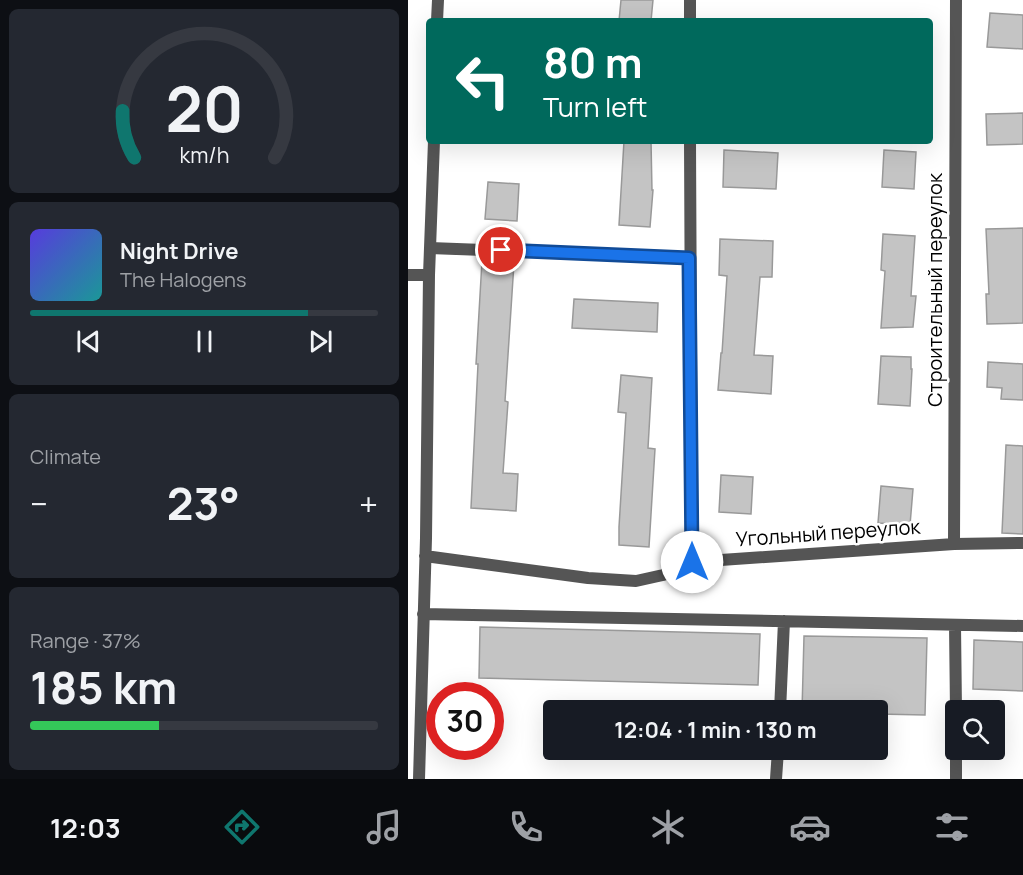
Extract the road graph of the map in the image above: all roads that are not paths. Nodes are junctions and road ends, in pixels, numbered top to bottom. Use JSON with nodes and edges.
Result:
{"nodes":[{"id":1,"x":438,"y":0,"type":"edge"},
{"id":2,"x":690,"y":0,"type":"edge"},
{"id":3,"x":956,"y":0,"type":"edge"},
{"id":4,"x":437,"y":18,"type":"edge"},
{"id":5,"x":690,"y":18,"type":"edge"},
{"id":6,"x":434,"y":144,"type":"edge"},
{"id":7,"x":690,"y":144,"type":"edge"},
{"id":8,"x":430,"y":248,"type":"junction"},
{"id":9,"x":689,"y":258,"type":"junction"},
{"id":10,"x":408,"y":275,"type":"edge"},
{"id":11,"x":429,"y":275,"type":"junction"},
{"id":12,"x":1023,"y":543,"type":"edge"},
{"id":13,"x":954,"y":544,"type":"junction"},
{"id":14,"x":425,"y":556,"type":"junction"},
{"id":15,"x":692,"y":562,"type":"junction"},
{"id":16,"x":423,"y":614,"type":"junction"},
{"id":17,"x":784,"y":621,"type":"junction"},
{"id":18,"x":956,"y":625,"type":"junction"},
{"id":19,"x":1023,"y":626,"type":"edge"},
{"id":20,"x":780,"y":700,"type":"edge"},
{"id":21,"x":956,"y":700,"type":"edge"},
{"id":22,"x":777,"y":760,"type":"edge"},
{"id":23,"x":956,"y":760,"type":"edge"},
{"id":24,"x":419,"y":779,"type":"edge"},
{"id":25,"x":776,"y":779,"type":"edge"},
{"id":26,"x":956,"y":779,"type":"edge"}],
"edges":[{"from":1,"to":4,"type":"street"},
{"from":2,"to":5,"type":"street"},
{"from":3,"to":13,"type":"street","name":"Строительный переулок"},
{"from":6,"to":8,"type":"street"},
{"from":7,"to":9,"type":"street"},
{"from":8,"to":9,"type":"street"},
{"from":8,"to":11,"type":"street"},
{"from":9,"to":15,"type":"street"},
{"from":10,"to":11,"type":"street"},
{"from":11,"to":14,"type":"street"},
{"from":12,"to":13,"type":"street","name":"Угольный переулок"},
{"from":13,"to":15,"type":"street","name":"Угольный переулок"},
{"from":14,"to":15,"type":"street","name":"Угольный переулок"},
{"from":14,"to":16,"type":"street"},
{"from":16,"to":17,"type":"street"},
{"from":16,"to":24,"type":"street"},
{"from":17,"to":18,"type":"street"},
{"from":17,"to":20,"type":"street"},
{"from":18,"to":19,"type":"street"},
{"from":18,"to":21,"type":"street"},
{"from":22,"to":25,"type":"street"},
{"from":23,"to":26,"type":"street"}]}
